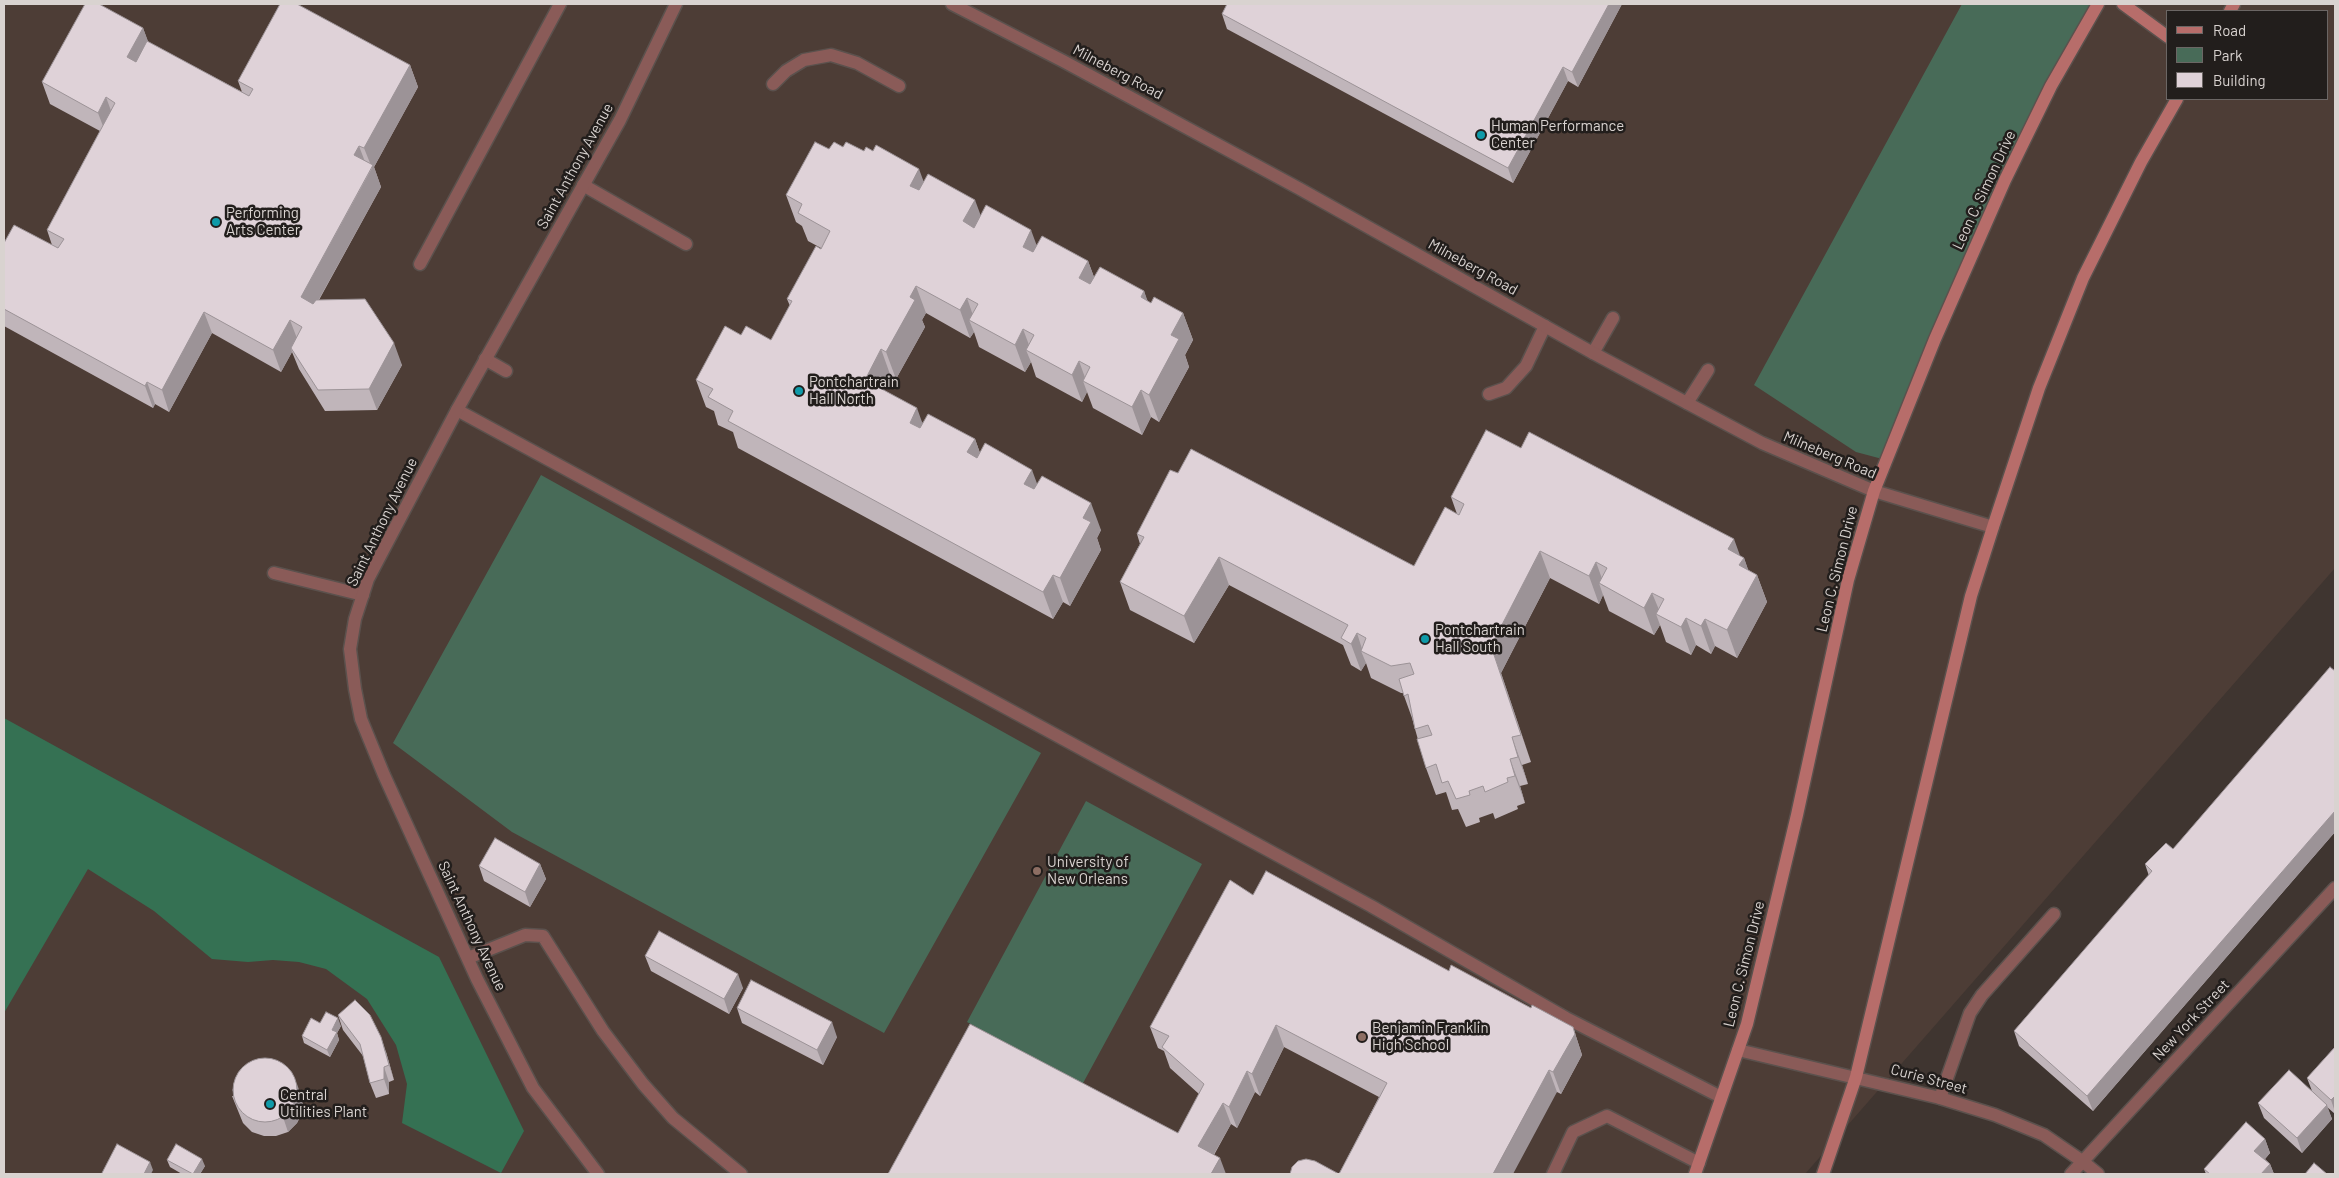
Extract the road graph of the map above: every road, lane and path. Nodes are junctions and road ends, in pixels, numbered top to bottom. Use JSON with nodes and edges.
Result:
{"nodes":[{"id":1,"x":560,"y":4,"type":"edge"},
{"id":2,"x":676,"y":4,"type":"edge"},
{"id":3,"x":952,"y":4,"type":"edge"},
{"id":4,"x":2098,"y":4,"type":"edge"},
{"id":5,"x":2123,"y":4,"type":"edge"},
{"id":6,"x":2166,"y":36,"type":"edge"},
{"id":7,"x":773,"y":84,"type":"dead end"},
{"id":8,"x":899,"y":86,"type":"dead end"},
{"id":9,"x":2176,"y":100,"type":"edge"},
{"id":10,"x":583,"y":185,"type":"junction"},
{"id":11,"x":686,"y":244,"type":"dead end"},
{"id":12,"x":420,"y":264,"type":"dead end"},
{"id":13,"x":1613,"y":318,"type":"dead end"},
{"id":14,"x":1545,"y":326,"type":"junction"},
{"id":15,"x":1593,"y":353,"type":"junction"},
{"id":16,"x":485,"y":359,"type":"junction"},
{"id":17,"x":1708,"y":370,"type":"dead end"},
{"id":18,"x":506,"y":371,"type":"dead end"},
{"id":19,"x":1489,"y":394,"type":"dead end"},
{"id":20,"x":1687,"y":403,"type":"junction"},
{"id":21,"x":457,"y":410,"type":"junction"},
{"id":22,"x":1874,"y":492,"type":"junction"},
{"id":23,"x":1993,"y":527,"type":"junction"},
{"id":24,"x":274,"y":573,"type":"dead end"},
{"id":25,"x":363,"y":595,"type":"junction"},
{"id":26,"x":2335,"y":888,"type":"edge"},
{"id":27,"x":2054,"y":914,"type":"dead end"},
{"id":28,"x":468,"y":958,"type":"junction"},
{"id":29,"x":1738,"y":1050,"type":"junction"},
{"id":30,"x":1856,"y":1077,"type":"junction"},
{"id":31,"x":1722,"y":1097,"type":"junction"},
{"id":32,"x":1940,"y":1098,"type":"junction"},
{"id":33,"x":2082,"y":1160,"type":"junction"},
{"id":34,"x":1697,"y":1169,"type":"edge"},
{"id":35,"x":598,"y":1174,"type":"edge"},
{"id":36,"x":741,"y":1174,"type":"edge"},
{"id":37,"x":1553,"y":1174,"type":"edge"},
{"id":38,"x":1823,"y":1174,"type":"edge"},
{"id":39,"x":2071,"y":1174,"type":"edge"},
{"id":40,"x":2098,"y":1174,"type":"edge"}],
"edges":[{"from":1,"to":12,"type":"street"},
{"from":2,"to":10,"type":"street","name":"Saint Anthony Avenue"},
{"from":3,"to":14,"type":"street","name":"Milneberg Road"},
{"from":4,"to":22,"type":"main road","name":"Leon C. Simon Drive"},
{"from":5,"to":6,"type":"main road"},
{"from":7,"to":8,"type":"street"},
{"from":9,"to":23,"type":"main road"},
{"from":10,"to":11,"type":"street"},
{"from":10,"to":16,"type":"street","name":"Saint Anthony Avenue"},
{"from":13,"to":15,"type":"street"},
{"from":14,"to":15,"type":"street","name":"Milneberg Road"},
{"from":14,"to":19,"type":"street"},
{"from":15,"to":20,"type":"street","name":"Milneberg Road"},
{"from":16,"to":18,"type":"street"},
{"from":16,"to":21,"type":"street","name":"Saint Anthony Avenue"},
{"from":17,"to":20,"type":"street"},
{"from":20,"to":22,"type":"street","name":"Milneberg Road"},
{"from":21,"to":25,"type":"street","name":"Saint Anthony Avenue"},
{"from":21,"to":31,"type":"street"},
{"from":22,"to":23,"type":"street","name":"Milneberg Road"},
{"from":22,"to":29,"type":"main road","name":"Leon C. Simon Drive"},
{"from":23,"to":30,"type":"main road"},
{"from":24,"to":25,"type":"street"},
{"from":25,"to":28,"type":"street","name":"Saint Anthony Avenue"},
{"from":26,"to":33,"type":"street","name":"New York Street"},
{"from":27,"to":32,"type":"street"},
{"from":28,"to":35,"type":"street","name":"Saint Anthony Avenue"},
{"from":28,"to":36,"type":"street"},
{"from":29,"to":30,"type":"street","name":"Curie Street"},
{"from":29,"to":31,"type":"main road","name":"Leon C. Simon Drive"},
{"from":30,"to":32,"type":"street","name":"Curie Street"},
{"from":30,"to":38,"type":"main road"},
{"from":31,"to":34,"type":"main road","name":"Leon C. Simon Drive"},
{"from":32,"to":33,"type":"street","name":"Curie Street"},
{"from":33,"to":39,"type":"street","name":"New York Street"},
{"from":33,"to":40,"type":"street","name":"Curie Street"},
{"from":34,"to":37,"type":"street"}]}
